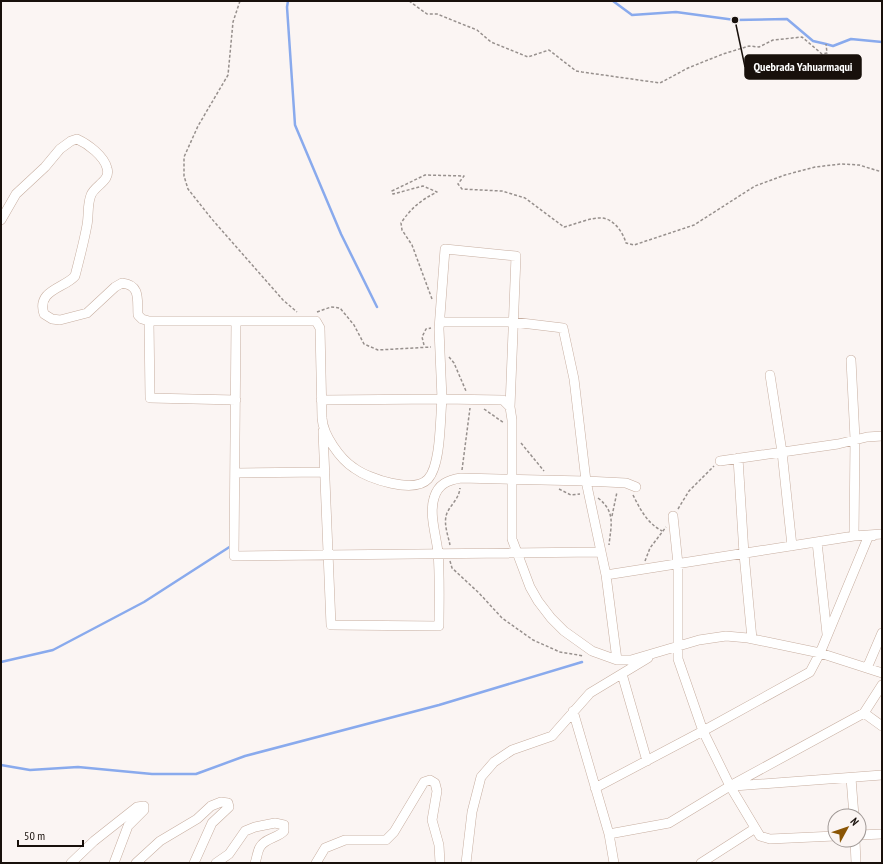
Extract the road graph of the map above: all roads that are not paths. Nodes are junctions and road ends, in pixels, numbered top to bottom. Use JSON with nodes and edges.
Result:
{"nodes":[{"id":1,"x":1,"y":220,"type":"edge"},
{"id":2,"x":149,"y":320,"type":"junction"},
{"id":3,"x":236,"y":321,"type":"junction"},
{"id":4,"x":514,"y":322,"type":"junction"},
{"id":5,"x":440,"y":326,"type":"junction"},
{"id":6,"x":852,"y":360,"type":"dead end"},
{"id":7,"x":770,"y":375,"type":"dead end"},
{"id":8,"x":442,"y":398,"type":"junction"},
{"id":9,"x":236,"y":400,"type":"junction"},
{"id":10,"x":321,"y":400,"type":"junction"},
{"id":11,"x":510,"y":407,"type":"junction"},
{"id":12,"x":322,"y":423,"type":"junction"},
{"id":13,"x":882,"y":436,"type":"edge"},
{"id":14,"x":855,"y":439,"type":"junction"},
{"id":15,"x":782,"y":452,"type":"junction"},
{"id":16,"x":738,"y":458,"type":"junction"},
{"id":17,"x":720,"y":460,"type":"road end"},
{"id":18,"x":325,"y":472,"type":"junction"},
{"id":19,"x":235,"y":473,"type":"junction"},
{"id":20,"x":513,"y":480,"type":"junction"},
{"id":21,"x":586,"y":481,"type":"junction"},
{"id":22,"x":636,"y":486,"type":"dead end"},
{"id":23,"x":673,"y":516,"type":"road end"},
{"id":24,"x":882,"y":534,"type":"edge"},
{"id":25,"x":869,"y":535,"type":"junction"},
{"id":26,"x":854,"y":536,"type":"junction"},
{"id":27,"x":882,"y":540,"type":"edge"},
{"id":28,"x":817,"y":542,"type":"junction"},
{"id":29,"x":792,"y":546,"type":"junction"},
{"id":30,"x":600,"y":552,"type":"junction"},
{"id":31,"x":438,"y":553,"type":"junction"},
{"id":32,"x":516,"y":553,"type":"junction"},
{"id":33,"x":330,"y":554,"type":"junction"},
{"id":34,"x":744,"y":554,"type":"junction"},
{"id":35,"x":678,"y":564,"type":"junction"},
{"id":36,"x":606,"y":575,"type":"junction"},
{"id":37,"x":882,"y":634,"type":"edge"},
{"id":38,"x":828,"y":636,"type":"junction"},
{"id":39,"x":752,"y":639,"type":"junction"},
{"id":40,"x":680,"y":645,"type":"junction"},
{"id":41,"x":658,"y":653,"type":"junction"},
{"id":42,"x":820,"y":653,"type":"junction"},
{"id":43,"x":617,"y":660,"type":"junction"},
{"id":44,"x":867,"y":668,"type":"junction"},
{"id":45,"x":882,"y":673,"type":"edge"},
{"id":46,"x":622,"y":674,"type":"junction"},
{"id":47,"x":882,"y":684,"type":"edge"},
{"id":48,"x":573,"y":712,"type":"junction"},
{"id":49,"x":864,"y":713,"type":"junction"},
{"id":50,"x":882,"y":726,"type":"edge"},
{"id":51,"x":703,"y":731,"type":"junction"},
{"id":52,"x":647,"y":761,"type":"junction"},
{"id":53,"x":882,"y":775,"type":"edge"},
{"id":54,"x":852,"y":778,"type":"junction"},
{"id":55,"x":730,"y":786,"type":"junction"},
{"id":56,"x":595,"y":788,"type":"junction"},
{"id":57,"x":854,"y":808,"type":"edge"},
{"id":58,"x":754,"y":829,"type":"junction"},
{"id":59,"x":609,"y":834,"type":"junction"},
{"id":60,"x":882,"y":834,"type":"edge"},
{"id":61,"x":867,"y":835,"type":"edge"},
{"id":62,"x":827,"y":836,"type":"edge"},
{"id":63,"x":855,"y":848,"type":"edge"},
{"id":64,"x":71,"y":863,"type":"edge"},
{"id":65,"x":114,"y":863,"type":"edge"},
{"id":66,"x":136,"y":863,"type":"edge"},
{"id":67,"x":194,"y":863,"type":"edge"},
{"id":68,"x":216,"y":863,"type":"edge"},
{"id":69,"x":255,"y":863,"type":"edge"},
{"id":70,"x":316,"y":863,"type":"edge"},
{"id":71,"x":440,"y":863,"type":"edge"},
{"id":72,"x":466,"y":863,"type":"edge"},
{"id":73,"x":614,"y":863,"type":"edge"},
{"id":74,"x":701,"y":863,"type":"edge"},
{"id":75,"x":856,"y":863,"type":"edge"}],
"edges":[{"from":1,"to":2,"type":"street"},
{"from":2,"to":3,"type":"street"},
{"from":2,"to":9,"type":"street"},
{"from":3,"to":9,"type":"street"},
{"from":3,"to":10,"type":"street"},
{"from":4,"to":5,"type":"street"},
{"from":4,"to":5,"type":"street"},
{"from":4,"to":11,"type":"street"},
{"from":4,"to":21,"type":"street"},
{"from":5,"to":8,"type":"street"},
{"from":6,"to":14,"type":"street"},
{"from":7,"to":15,"type":"street"},
{"from":8,"to":10,"type":"street"},
{"from":8,"to":11,"type":"street"},
{"from":8,"to":12,"type":"street"},
{"from":9,"to":19,"type":"street"},
{"from":10,"to":12,"type":"street"},
{"from":11,"to":20,"type":"street"},
{"from":12,"to":18,"type":"street"},
{"from":13,"to":14,"type":"street"},
{"from":14,"to":15,"type":"street"},
{"from":14,"to":26,"type":"street"},
{"from":15,"to":16,"type":"street"},
{"from":15,"to":29,"type":"street"},
{"from":16,"to":17,"type":"street"},
{"from":16,"to":34,"type":"street"},
{"from":18,"to":19,"type":"street"},
{"from":18,"to":33,"type":"street"},
{"from":19,"to":33,"type":"street"},
{"from":20,"to":21,"type":"street"},
{"from":20,"to":31,"type":"street"},
{"from":20,"to":32,"type":"street"},
{"from":21,"to":22,"type":"street"},
{"from":21,"to":30,"type":"street"},
{"from":23,"to":35,"type":"street"},
{"from":24,"to":25,"type":"street"},
{"from":25,"to":26,"type":"street"},
{"from":25,"to":27,"type":"street"},
{"from":25,"to":38,"type":"street"},
{"from":26,"to":28,"type":"street"},
{"from":28,"to":29,"type":"street"},
{"from":28,"to":38,"type":"street"},
{"from":29,"to":34,"type":"street"},
{"from":30,"to":32,"type":"street"},
{"from":30,"to":36,"type":"street"},
{"from":31,"to":32,"type":"street"},
{"from":31,"to":33,"type":"street"},
{"from":31,"to":33,"type":"street"},
{"from":32,"to":43,"type":"street"},
{"from":34,"to":35,"type":"street"},
{"from":34,"to":39,"type":"street"},
{"from":35,"to":36,"type":"street"},
{"from":35,"to":40,"type":"street"},
{"from":36,"to":43,"type":"street"},
{"from":37,"to":44,"type":"street"},
{"from":38,"to":42,"type":"street"},
{"from":39,"to":40,"type":"street"},
{"from":39,"to":42,"type":"street"},
{"from":40,"to":41,"type":"street"},
{"from":40,"to":51,"type":"street"},
{"from":41,"to":43,"type":"street"},
{"from":41,"to":46,"type":"street"},
{"from":42,"to":44,"type":"street"},
{"from":42,"to":51,"type":"street"},
{"from":44,"to":45,"type":"street"},
{"from":46,"to":48,"type":"street"},
{"from":46,"to":52,"type":"street"},
{"from":47,"to":49,"type":"street"},
{"from":48,"to":56,"type":"street"},
{"from":48,"to":72,"type":"street"},
{"from":49,"to":50,"type":"street"},
{"from":49,"to":55,"type":"street"},
{"from":51,"to":52,"type":"street"},
{"from":51,"to":55,"type":"street"},
{"from":52,"to":56,"type":"street"},
{"from":53,"to":54,"type":"street"},
{"from":54,"to":55,"type":"street"},
{"from":54,"to":57,"type":"street"},
{"from":55,"to":58,"type":"street"},
{"from":55,"to":59,"type":"street"},
{"from":56,"to":59,"type":"street"},
{"from":58,"to":62,"type":"street"},
{"from":58,"to":74,"type":"street"},
{"from":59,"to":73,"type":"street"},
{"from":60,"to":61,"type":"street"},
{"from":63,"to":75,"type":"street"},
{"from":64,"to":65,"type":"street"},
{"from":66,"to":67,"type":"street"},
{"from":68,"to":69,"type":"street"},
{"from":70,"to":71,"type":"street"}]}
